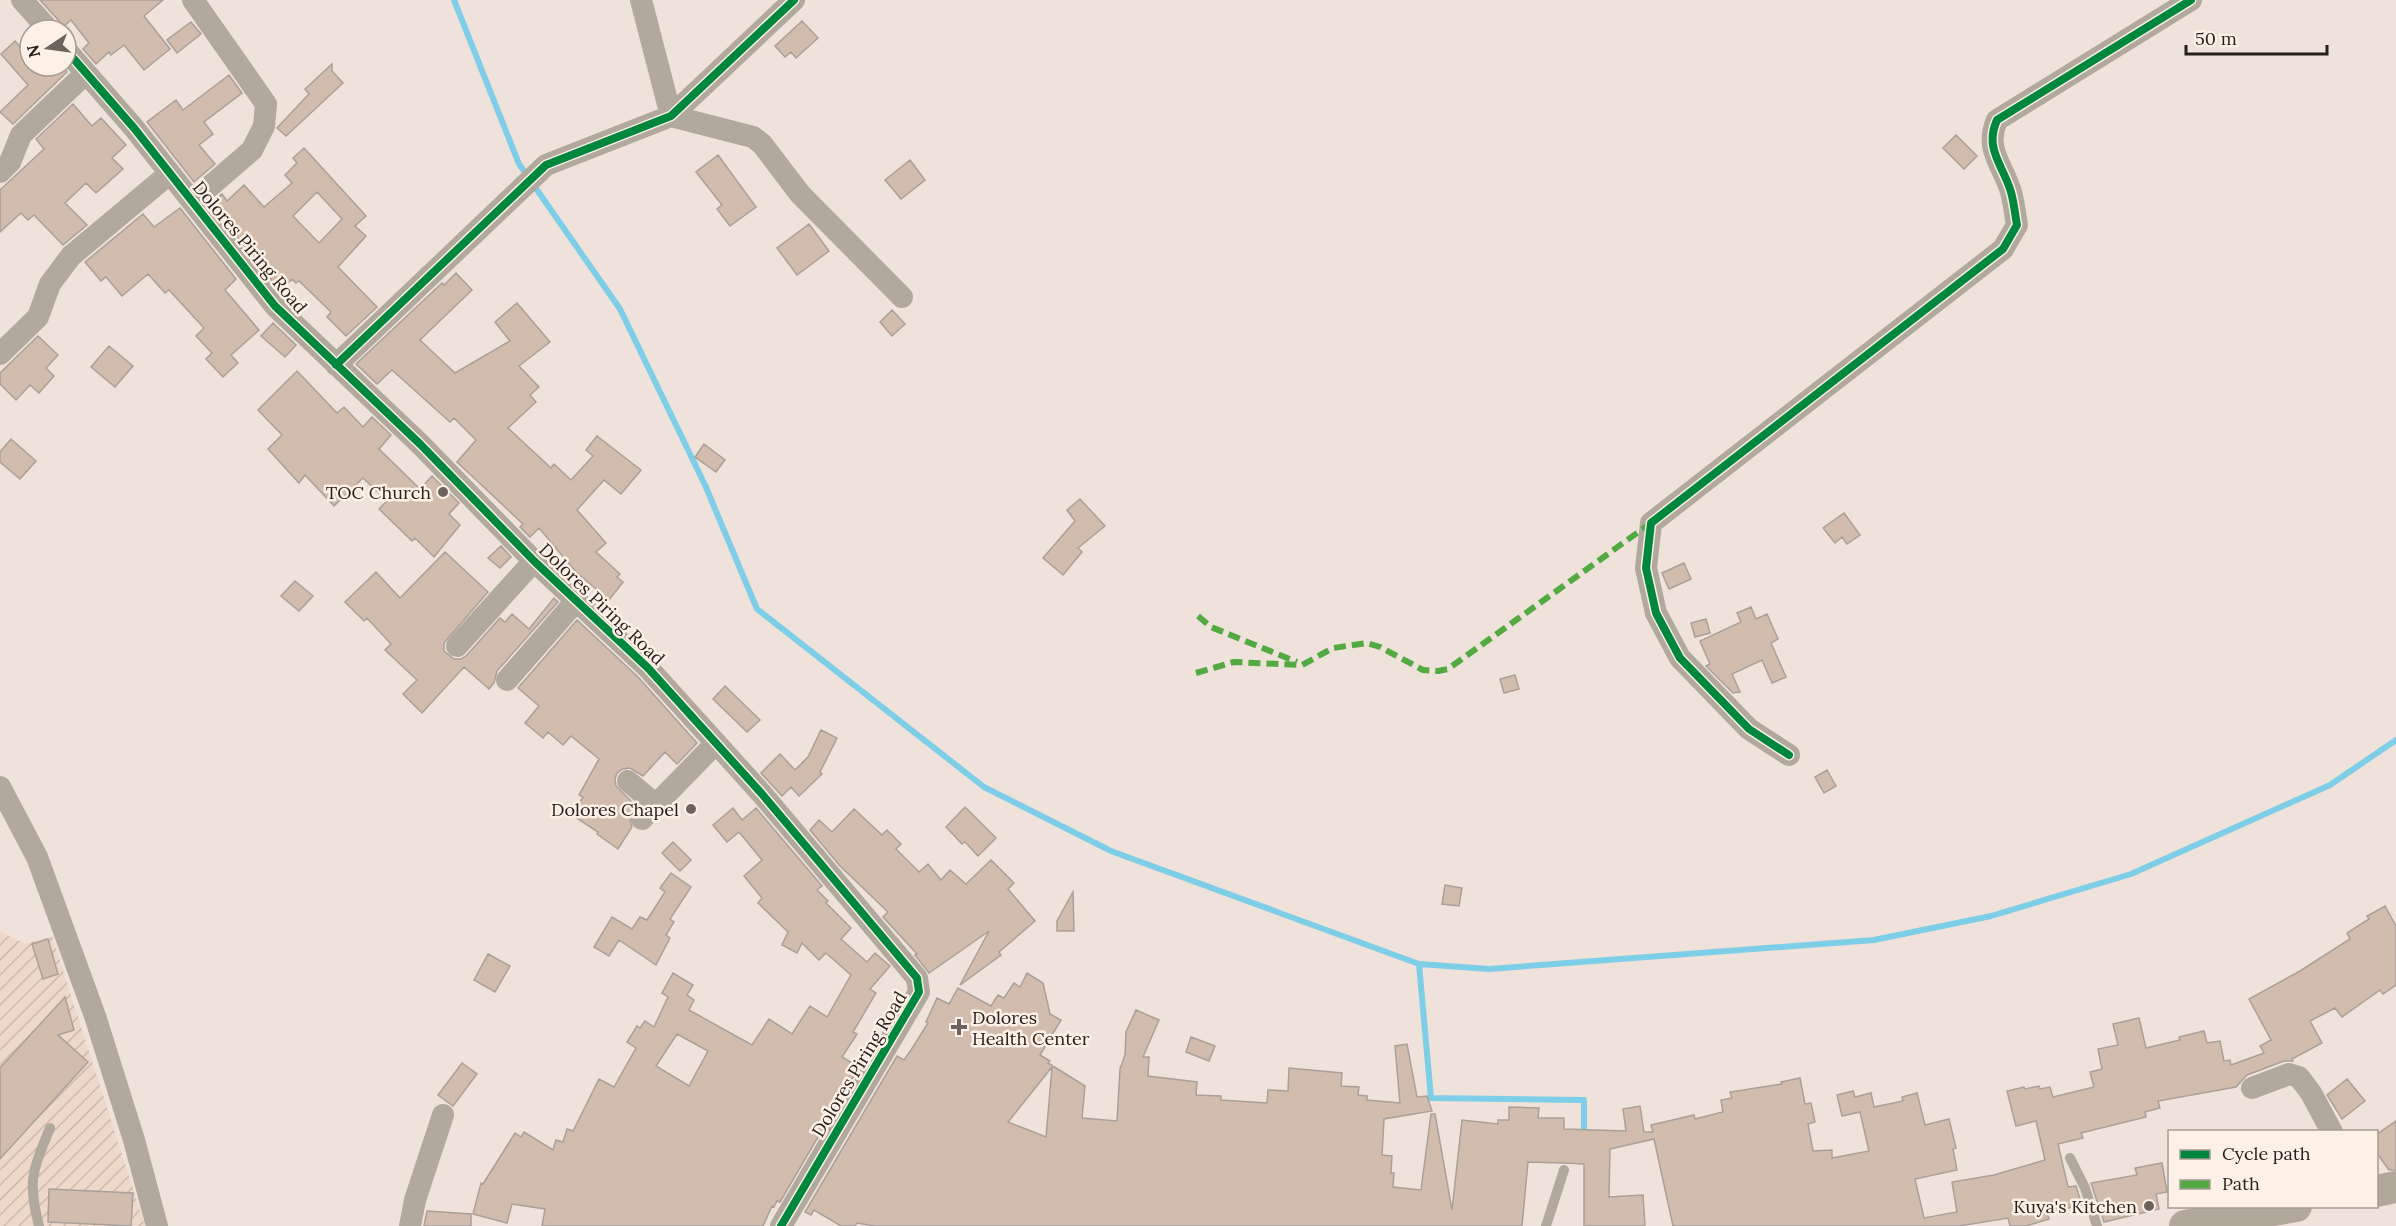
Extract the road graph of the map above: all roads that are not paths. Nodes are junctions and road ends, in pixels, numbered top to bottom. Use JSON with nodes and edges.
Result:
{"nodes":[{"id":1,"x":22,"y":0,"type":"edge"},
{"id":2,"x":194,"y":0,"type":"edge"},
{"id":3,"x":641,"y":0,"type":"edge"},
{"id":4,"x":794,"y":0,"type":"edge"},
{"id":5,"x":2192,"y":0,"type":"edge"},
{"id":6,"x":38,"y":18,"type":"edge"},
{"id":7,"x":78,"y":64,"type":"edge"},
{"id":8,"x":86,"y":73,"type":"junction"},
{"id":9,"x":671,"y":116,"type":"junction"},
{"id":10,"x":0,"y":172,"type":"edge"},
{"id":11,"x":170,"y":174,"type":"junction"},
{"id":12,"x":193,"y":201,"type":"junction"},
{"id":13,"x":902,"y":297,"type":"dead end"},
{"id":14,"x":0,"y":354,"type":"edge"},
{"id":15,"x":336,"y":365,"type":"junction"},
{"id":16,"x":534,"y":561,"type":"junction"},
{"id":17,"x":576,"y":601,"type":"junction"},
{"id":18,"x":457,"y":646,"type":"dead end"},
{"id":19,"x":507,"y":680,"type":"dead end"},
{"id":20,"x":716,"y":743,"type":"junction"},
{"id":21,"x":1789,"y":755,"type":"dead end"},
{"id":22,"x":628,"y":781,"type":"dead end"},
{"id":23,"x":0,"y":787,"type":"edge"},
{"id":24,"x":2252,"y":1088,"type":"dead end"},
{"id":25,"x":443,"y":1115,"type":"dead end"},
{"id":26,"x":50,"y":1128,"type":"dead end"},
{"id":27,"x":2331,"y":1130,"type":"edge"},
{"id":28,"x":2070,"y":1158,"type":"dead end"},
{"id":29,"x":1564,"y":1170,"type":"dead end"},
{"id":30,"x":2396,"y":1187,"type":"edge"},
{"id":31,"x":2378,"y":1191,"type":"edge"},
{"id":32,"x":2285,"y":1208,"type":"edge"},
{"id":33,"x":39,"y":1226,"type":"edge"},
{"id":34,"x":157,"y":1226,"type":"edge"},
{"id":35,"x":410,"y":1226,"type":"edge"},
{"id":36,"x":781,"y":1226,"type":"edge"},
{"id":37,"x":1546,"y":1226,"type":"edge"},
{"id":38,"x":2097,"y":1226,"type":"edge"},
{"id":39,"x":2185,"y":1226,"type":"edge"}],
"edges":[{"from":1,"to":6,"type":"street"},
{"from":2,"to":12,"type":"street"},
{"from":3,"to":9,"type":"street"},
{"from":4,"to":9,"type":"street"},
{"from":5,"to":21,"type":"street"},
{"from":7,"to":8,"type":"street","name":"Dolores Piring Road"},
{"from":8,"to":10,"type":"street"},
{"from":8,"to":11,"type":"street","name":"Dolores Piring Road"},
{"from":9,"to":13,"type":"street"},
{"from":9,"to":15,"type":"street"},
{"from":11,"to":12,"type":"street","name":"Dolores Piring Road"},
{"from":11,"to":14,"type":"street"},
{"from":12,"to":15,"type":"street","name":"Dolores Piring Road"},
{"from":15,"to":16,"type":"street","name":"Dolores Piring Road"},
{"from":16,"to":17,"type":"street","name":"Dolores Piring Road"},
{"from":16,"to":18,"type":"street"},
{"from":17,"to":19,"type":"street"},
{"from":17,"to":20,"type":"street","name":"Dolores Piring Road"},
{"from":20,"to":22,"type":"street"},
{"from":20,"to":36,"type":"street","name":"Dolores Piring Road"},
{"from":23,"to":34,"type":"street"},
{"from":24,"to":27,"type":"street"},
{"from":25,"to":35,"type":"street"},
{"from":26,"to":33,"type":"lane"},
{"from":28,"to":38,"type":"lane"},
{"from":29,"to":37,"type":"lane"},
{"from":30,"to":31,"type":"main road"},
{"from":32,"to":39,"type":"main road"}]}
